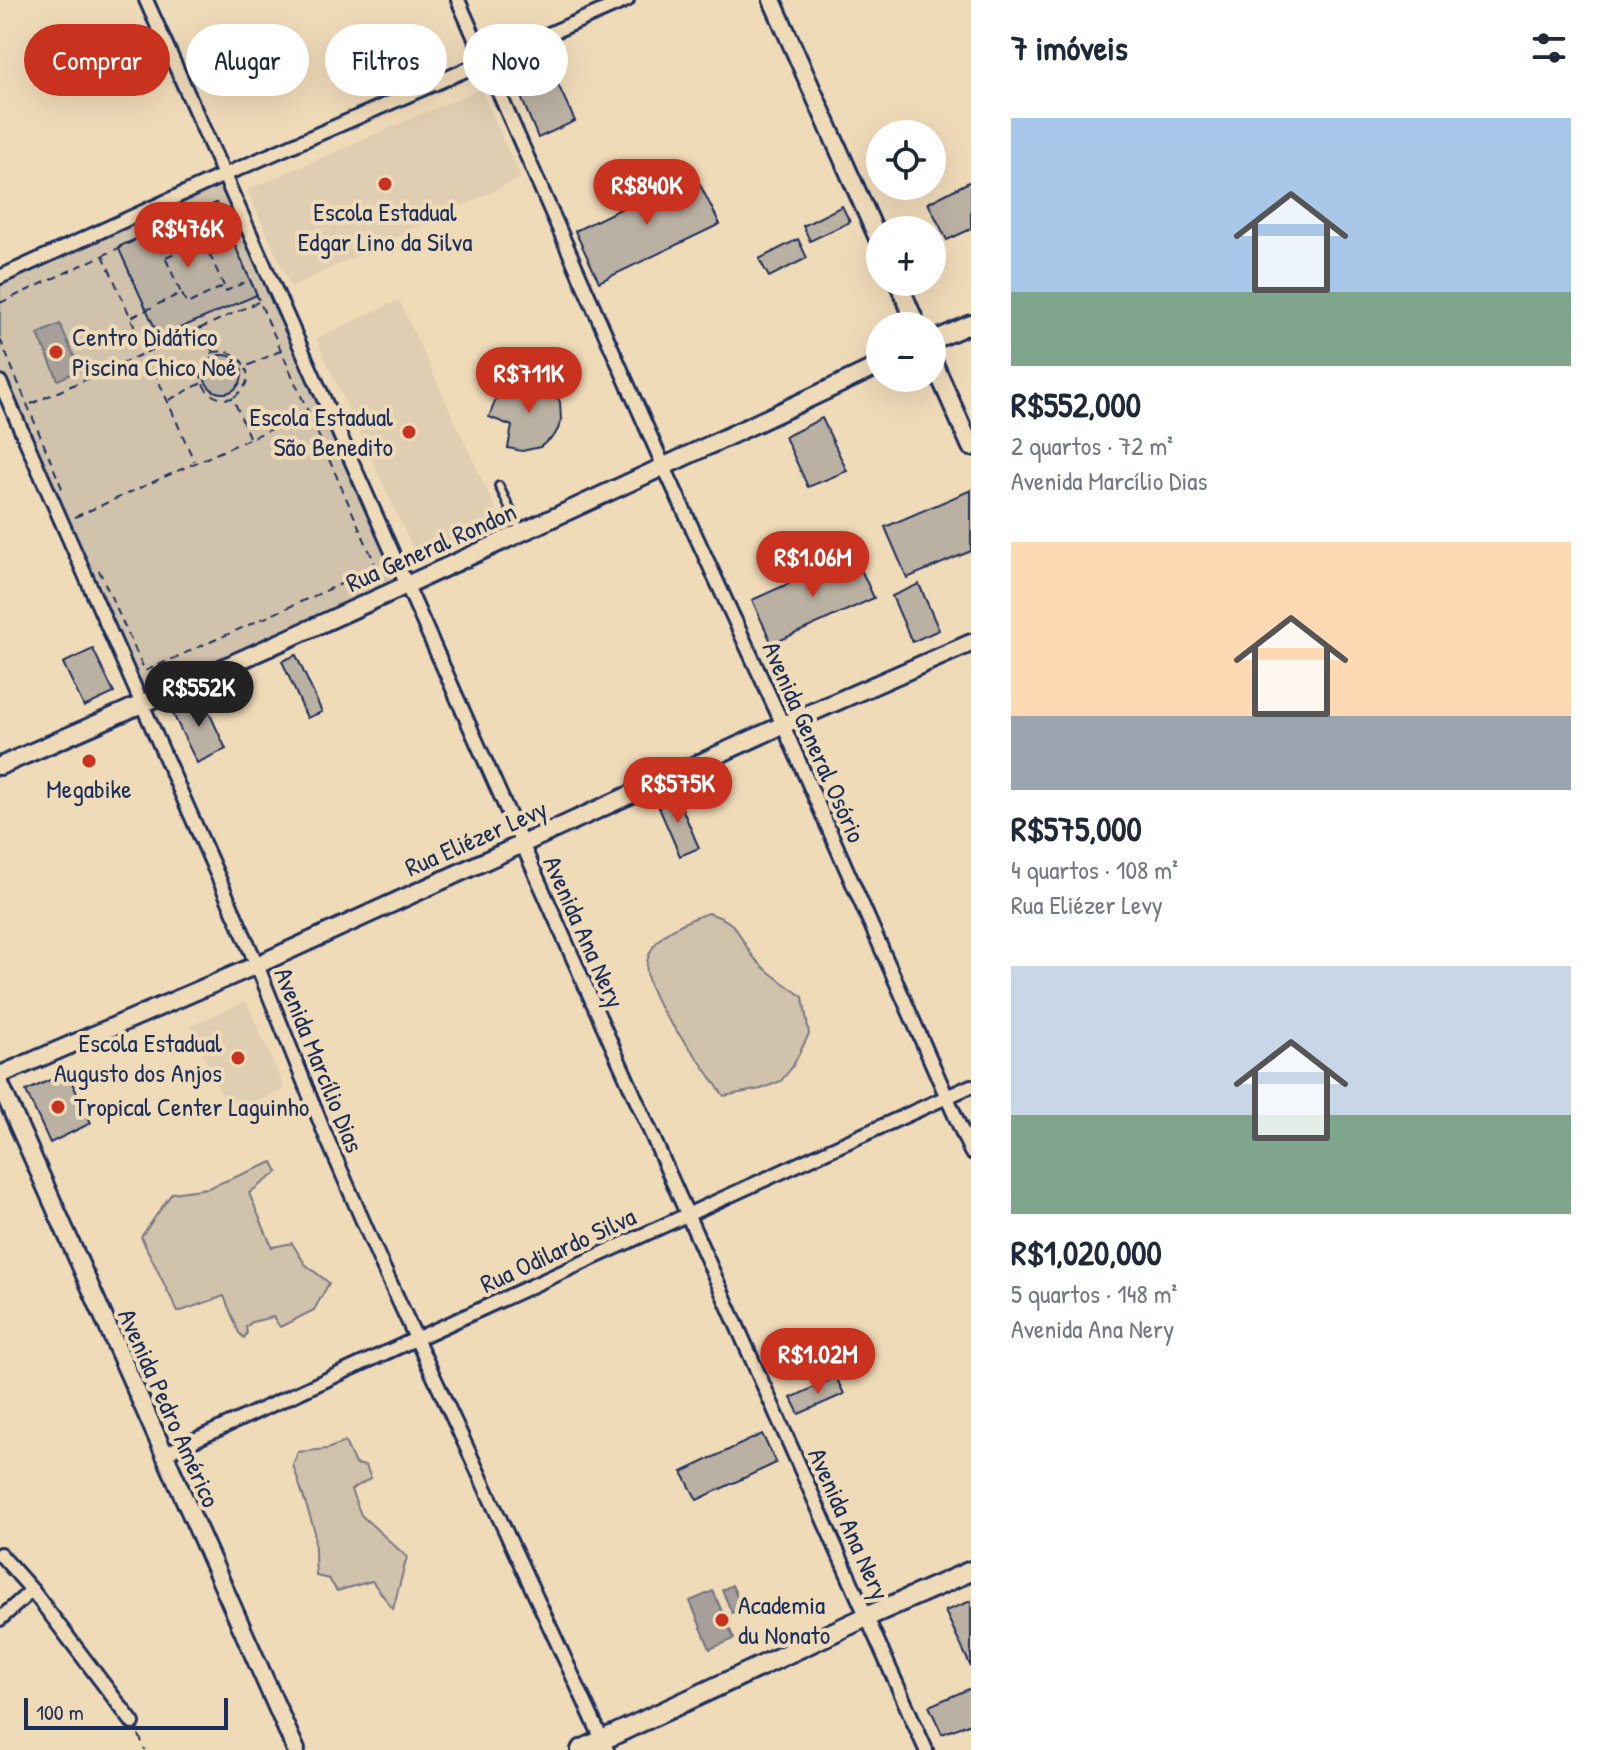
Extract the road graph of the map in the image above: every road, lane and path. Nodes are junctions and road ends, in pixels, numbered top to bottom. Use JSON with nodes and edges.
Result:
{"nodes":[{"id":1,"x":146,"y":0,"type":"edge"},
{"id":2,"x":458,"y":0,"type":"edge"},
{"id":3,"x":627,"y":0,"type":"edge"},
{"id":4,"x":772,"y":0,"type":"edge"},
{"id":5,"x":468,"y":24,"type":"edge"},
{"id":6,"x":568,"y":26,"type":"edge"},
{"id":7,"x":463,"y":72,"type":"edge"},
{"id":8,"x":500,"y":96,"type":"edge"},
{"id":9,"x":224,"y":175,"type":"junction"},
{"id":10,"x":868,"y":216,"type":"edge"},
{"id":11,"x":154,"y":232,"type":"junction"},
{"id":12,"x":103,"y":255,"type":"junction"},
{"id":13,"x":165,"y":258,"type":"junction"},
{"id":14,"x":0,"y":277,"type":"edge"},
{"id":15,"x":250,"y":280,"type":"junction"},
{"id":16,"x":224,"y":286,"type":"junction"},
{"id":17,"x":181,"y":293,"type":"junction"},
{"id":18,"x":259,"y":301,"type":"junction"},
{"id":19,"x":0,"y":303,"type":"edge"},
{"id":20,"x":131,"y":317,"type":"junction"},
{"id":21,"x":971,"y":324,"type":"edge"},
{"id":22,"x":201,"y":328,"type":"junction"},
{"id":23,"x":946,"y":335,"type":"edge"},
{"id":24,"x":0,"y":339,"type":"edge"},
{"id":25,"x":281,"y":350,"type":"junction"},
{"id":26,"x":146,"y":351,"type":"junction"},
{"id":27,"x":213,"y":352,"type":"junction"},
{"id":28,"x":245,"y":367,"type":"junction"},
{"id":29,"x":866,"y":372,"type":"edge"},
{"id":30,"x":0,"y":382,"type":"edge"},
{"id":31,"x":202,"y":383,"type":"junction"},
{"id":32,"x":946,"y":391,"type":"edge"},
{"id":33,"x":233,"y":398,"type":"junction"},
{"id":34,"x":168,"y":401,"type":"junction"},
{"id":35,"x":29,"y":405,"type":"junction"},
{"id":36,"x":308,"y":412,"type":"junction"},
{"id":37,"x":250,"y":438,"type":"junction"},
{"id":38,"x":971,"y":447,"type":"edge"},
{"id":39,"x":194,"y":462,"type":"junction"},
{"id":40,"x":664,"y":467,"type":"junction"},
{"id":41,"x":499,"y":486,"type":"dead end"},
{"id":42,"x":69,"y":504,"type":"dead end"},
{"id":43,"x":74,"y":518,"type":"dead end"},
{"id":44,"x":521,"y":532,"type":"junction"},
{"id":45,"x":94,"y":559,"type":"dead end"},
{"id":46,"x":406,"y":584,"type":"junction"},
{"id":47,"x":971,"y":643,"type":"edge"},
{"id":48,"x":143,"y":704,"type":"junction"},
{"id":49,"x":783,"y":725,"type":"junction"},
{"id":50,"x":0,"y":766,"type":"edge"},
{"id":51,"x":521,"y":844,"type":"junction"},
{"id":52,"x":257,"y":965,"type":"junction"},
{"id":53,"x":0,"y":1075,"type":"edge"},
{"id":54,"x":0,"y":1084,"type":"edge"},
{"id":55,"x":971,"y":1086,"type":"edge"},
{"id":56,"x":946,"y":1098,"type":"junction"},
{"id":57,"x":971,"y":1152,"type":"edge"},
{"id":58,"x":686,"y":1213,"type":"junction"},
{"id":59,"x":417,"y":1340,"type":"junction"},
{"id":60,"x":164,"y":1454,"type":"junction"},
{"id":61,"x":0,"y":1554,"type":"edge"},
{"id":62,"x":971,"y":1571,"type":"edge"},
{"id":63,"x":32,"y":1590,"type":"junction"},
{"id":64,"x":866,"y":1617,"type":"junction"},
{"id":65,"x":0,"y":1619,"type":"edge"},
{"id":66,"x":133,"y":1723,"type":"joint"},
{"id":67,"x":605,"y":1745,"type":"edge"},
{"id":68,"x":145,"y":1750,"type":"edge"},
{"id":69,"x":296,"y":1750,"type":"edge"},
{"id":70,"x":581,"y":1750,"type":"edge"},
{"id":71,"x":926,"y":1750,"type":"edge"}],
"edges":[{"from":1,"to":9,"type":"street","name":"Avenida Ana Nery"},
{"from":2,"to":5,"type":"street","name":"Avenida General Osório"},
{"from":3,"to":6,"type":"street"},
{"from":4,"to":10,"type":"main road"},
{"from":7,"to":9,"type":"street"},
{"from":8,"to":40,"type":"street","name":"Avenida General Osório"},
{"from":9,"to":14,"type":"street"},
{"from":9,"to":46,"type":"street","name":"Avenida Ana Nery"},
{"from":11,"to":12,"type":"path"},
{"from":11,"to":13,"type":"path"},
{"from":11,"to":15,"type":"path"},
{"from":12,"to":19,"type":"path"},
{"from":12,"to":20,"type":"path"},
{"from":13,"to":16,"type":"path"},
{"from":13,"to":17,"type":"path"},
{"from":15,"to":16,"type":"path"},
{"from":15,"to":18,"type":"path"},
{"from":16,"to":17,"type":"path"},
{"from":17,"to":20,"type":"path"},
{"from":18,"to":22,"type":"path"},
{"from":18,"to":25,"type":"path"},
{"from":20,"to":26,"type":"path"},
{"from":21,"to":23,"type":"main road"},
{"from":22,"to":26,"type":"path"},
{"from":22,"to":27,"type":"path"},
{"from":24,"to":35,"type":"path"},
{"from":25,"to":28,"type":"path"},
{"from":25,"to":36,"type":"path"},
{"from":26,"to":34,"type":"path"},
{"from":26,"to":35,"type":"path"},
{"from":27,"to":28,"type":"path"},
{"from":27,"to":31,"type":"path"},
{"from":28,"to":33,"type":"path"},
{"from":29,"to":40,"type":"main road","name":"Rua General Rondon"},
{"from":30,"to":48,"type":"street","name":"Avenida Marcílio Dias"},
{"from":31,"to":33,"type":"path"},
{"from":31,"to":34,"type":"path"},
{"from":32,"to":38,"type":"main road"},
{"from":33,"to":37,"type":"path"},
{"from":34,"to":39,"type":"path"},
{"from":35,"to":42,"type":"path"},
{"from":36,"to":37,"type":"path"},
{"from":36,"to":45,"type":"path"},
{"from":37,"to":39,"type":"path"},
{"from":39,"to":43,"type":"path"},
{"from":40,"to":44,"type":"main road","name":"Rua General Rondon"},
{"from":40,"to":49,"type":"street","name":"Avenida General Osório"},
{"from":41,"to":44,"type":"lane"},
{"from":44,"to":46,"type":"main road","name":"Rua General Rondon"},
{"from":46,"to":48,"type":"main road","name":"Rua General Rondon"},
{"from":46,"to":51,"type":"street","name":"Avenida Ana Nery"},
{"from":47,"to":49,"type":"main road","name":"Rua Eliézer Levy"},
{"from":48,"to":50,"type":"main road","name":"Rua General Rondon"},
{"from":48,"to":52,"type":"street","name":"Avenida Marcílio Dias"},
{"from":49,"to":51,"type":"main road","name":"Rua Eliézer Levy"},
{"from":49,"to":56,"type":"street","name":"Avenida General Osório"},
{"from":51,"to":52,"type":"main road","name":"Rua Eliézer Levy"},
{"from":51,"to":58,"type":"street","name":"Avenida Ana Nery"},
{"from":52,"to":53,"type":"main road","name":"Rua Eliézer Levy"},
{"from":52,"to":59,"type":"street","name":"Avenida Marcílio Dias"},
{"from":54,"to":60,"type":"main road","name":"Avenida Pedro Américo"},
{"from":55,"to":56,"type":"street","name":"Rua Odilardo Silva"},
{"from":56,"to":57,"type":"street","name":"Avenida General Osório"},
{"from":56,"to":58,"type":"street","name":"Rua Odilardo Silva"},
{"from":58,"to":59,"type":"street","name":"Rua Odilardo Silva"},
{"from":58,"to":64,"type":"street","name":"Avenida Ana Nery"},
{"from":59,"to":60,"type":"street","name":"Rua Odilardo Silva"},
{"from":59,"to":67,"type":"street","name":"Avenida Marcílio Dias"},
{"from":60,"to":69,"type":"main road","name":"Avenida Pedro Américo"},
{"from":61,"to":63,"type":"street"},
{"from":62,"to":64,"type":"main road"},
{"from":63,"to":65,"type":"street"},
{"from":63,"to":66,"type":"street"},
{"from":64,"to":67,"type":"main road"},
{"from":64,"to":71,"type":"street","name":"Avenida Ana Nery"},
{"from":66,"to":68,"type":"path"},
{"from":67,"to":70,"type":"main road"}]}
